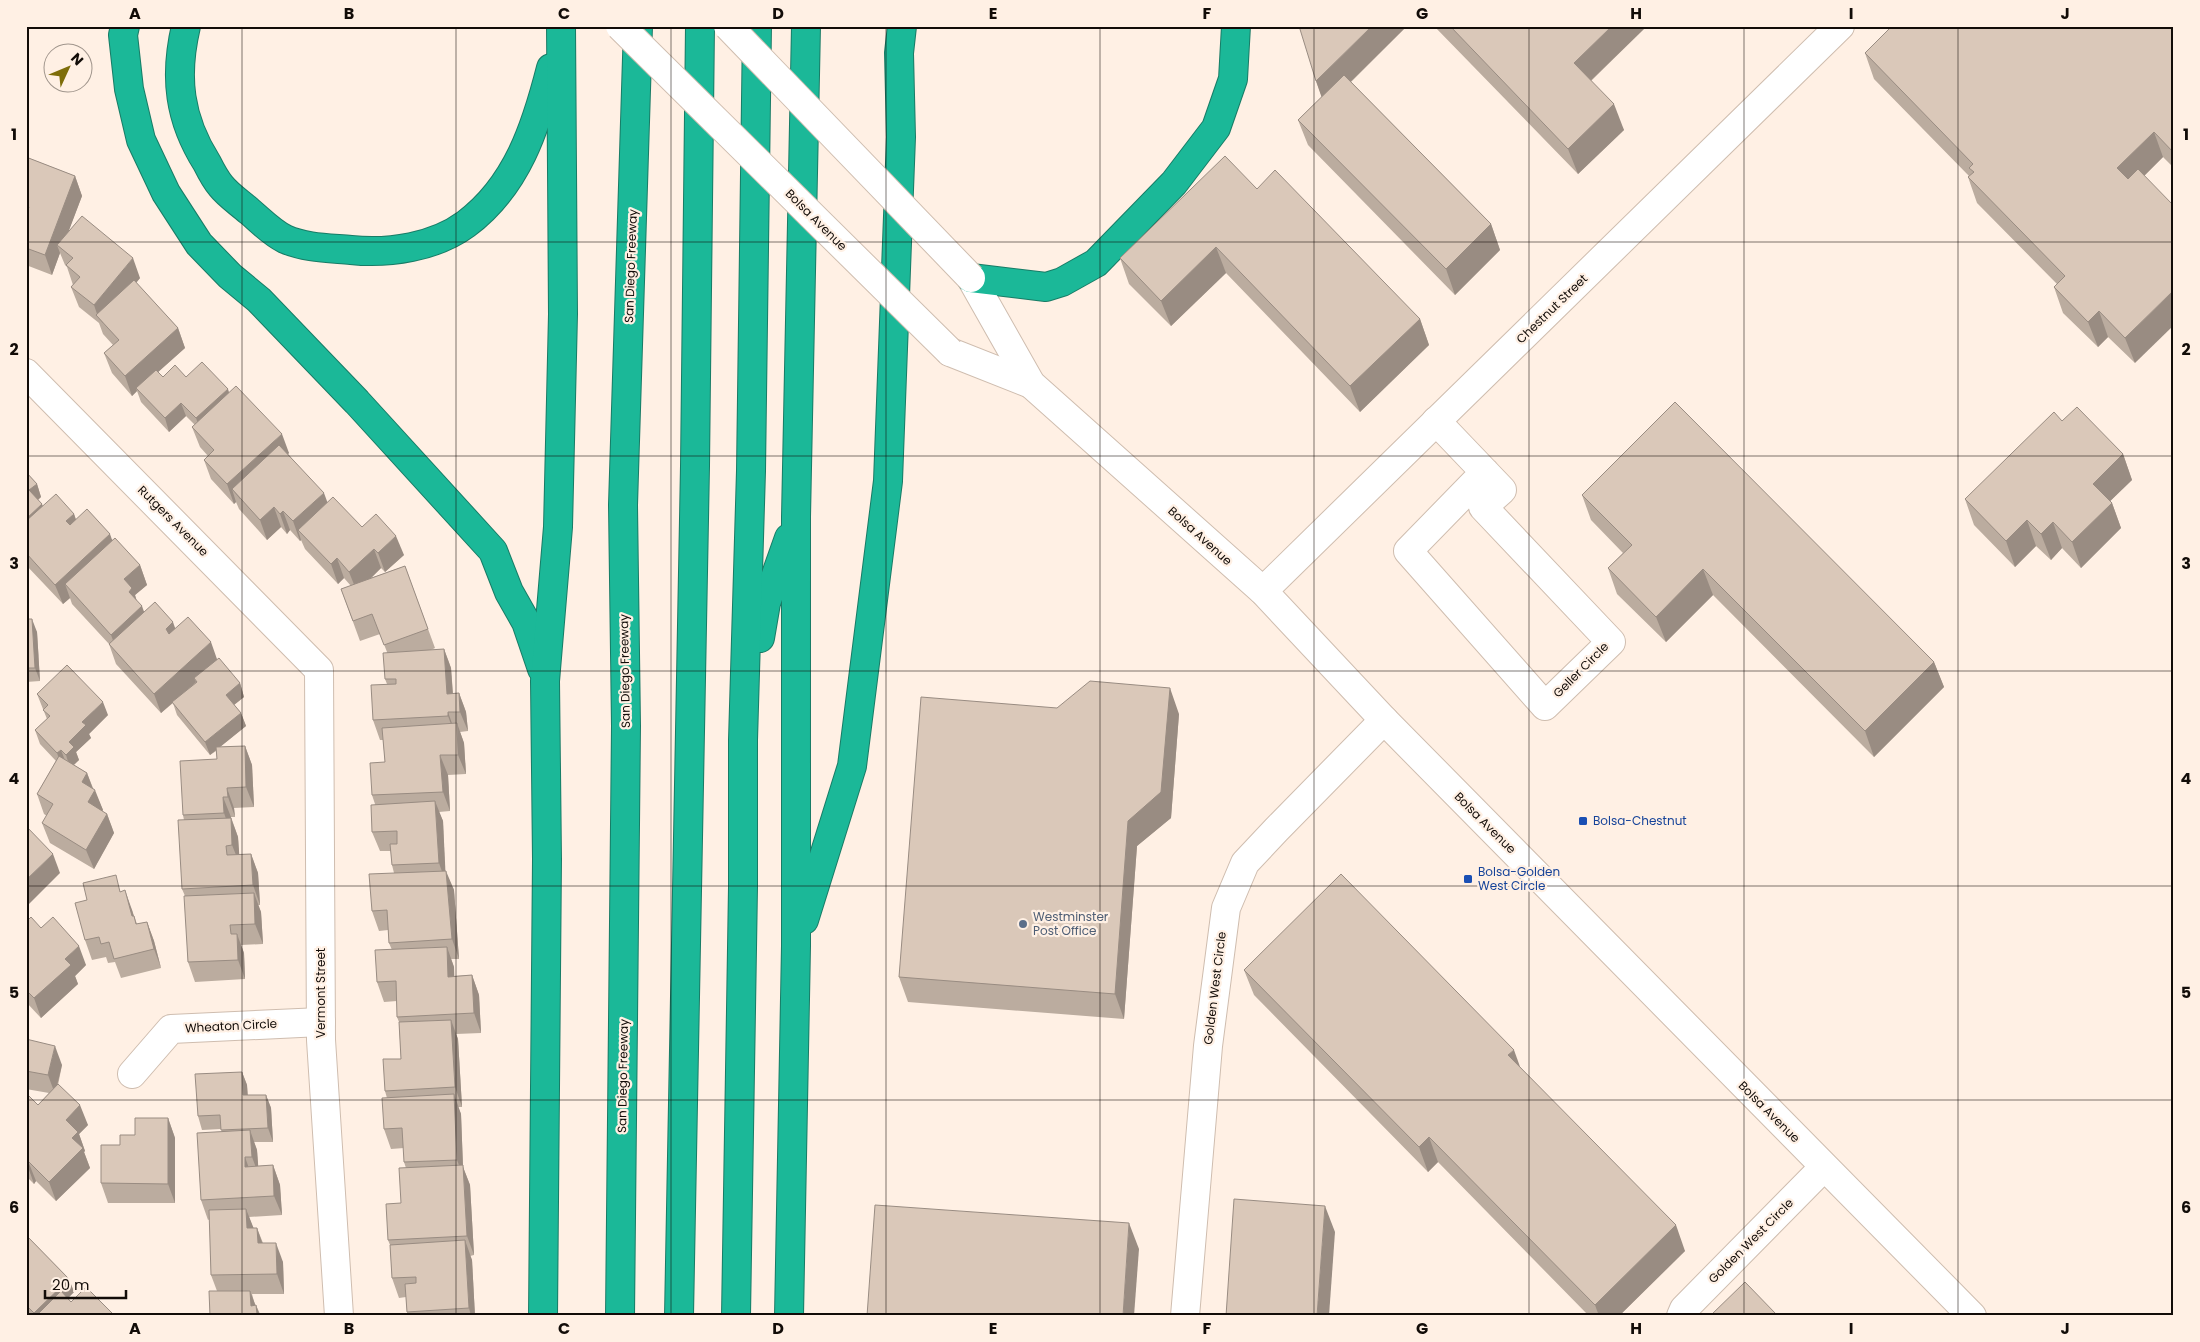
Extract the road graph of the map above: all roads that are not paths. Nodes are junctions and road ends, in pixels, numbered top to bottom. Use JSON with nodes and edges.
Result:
{"nodes":[{"id":1,"x":124,"y":26,"type":"edge"},
{"id":2,"x":186,"y":26,"type":"edge"},
{"id":3,"x":620,"y":26,"type":"edge"},
{"id":4,"x":638,"y":26,"type":"edge"},
{"id":5,"x":700,"y":26,"type":"edge"},
{"id":6,"x":728,"y":26,"type":"edge"},
{"id":7,"x":756,"y":26,"type":"edge"},
{"id":8,"x":806,"y":26,"type":"edge"},
{"id":9,"x":902,"y":26,"type":"edge"},
{"id":10,"x":1236,"y":26,"type":"edge"},
{"id":11,"x":1840,"y":26,"type":"edge"},
{"id":12,"x":561,"y":28,"type":"edge"},
{"id":13,"x":971,"y":278,"type":"junction"},
{"id":14,"x":26,"y":373,"type":"edge"},
{"id":15,"x":1031,"y":384,"type":"junction"},
{"id":16,"x":1436,"y":421,"type":"junction"},
{"id":17,"x":1485,"y":472,"type":"junction"},
{"id":18,"x":796,"y":517,"type":"junction"},
{"id":19,"x":1263,"y":591,"type":"junction"},
{"id":20,"x":319,"y":670,"type":"joint"},
{"id":21,"x":545,"y":681,"type":"junction"},
{"id":22,"x":1384,"y":720,"type":"junction"},
{"id":23,"x":743,"y":740,"type":"junction"},
{"id":24,"x":796,"y":946,"type":"junction"},
{"id":25,"x":321,"y":1022,"type":"junction"},
{"id":26,"x":132,"y":1074,"type":"dead end"},
{"id":27,"x":1824,"y":1168,"type":"junction"},
{"id":28,"x":339,"y":1316,"type":"edge"},
{"id":29,"x":543,"y":1316,"type":"edge"},
{"id":30,"x":620,"y":1316,"type":"edge"},
{"id":31,"x":679,"y":1316,"type":"edge"},
{"id":32,"x":736,"y":1316,"type":"edge"},
{"id":33,"x":790,"y":1316,"type":"edge"},
{"id":34,"x":1185,"y":1316,"type":"edge"},
{"id":35,"x":1681,"y":1316,"type":"edge"},
{"id":36,"x":1972,"y":1316,"type":"edge"}],
"edges":[{"from":1,"to":21,"type":"highway"},
{"from":2,"to":12,"type":"highway"},
{"from":3,"to":15,"type":"street","name":"Bolsa Avenue","bridge":true},
{"from":4,"to":30,"type":"highway","name":"San Diego Freeway"},
{"from":5,"to":31,"type":"highway"},
{"from":6,"to":13,"type":"street","name":"Bolsa Avenue","bridge":true},
{"from":7,"to":23,"type":"highway"},
{"from":8,"to":18,"type":"highway"},
{"from":9,"to":24,"type":"highway"},
{"from":10,"to":13,"type":"highway"},
{"from":11,"to":16,"type":"street","name":"Chestnut Street"},
{"from":12,"to":21,"type":"highway"},
{"from":13,"to":15,"type":"street","name":"Bolsa Avenue"},
{"from":14,"to":20,"type":"street","name":"Rutgers Avenue"},
{"from":15,"to":19,"type":"street","name":"Bolsa Avenue"},
{"from":16,"to":17,"type":"street","name":"Geller Circle"},
{"from":16,"to":19,"type":"street","name":"Chestnut Street"},
{"from":17,"to":17,"type":"street","name":"Geller Circle"},
{"from":18,"to":23,"type":"highway"},
{"from":18,"to":24,"type":"highway"},
{"from":19,"to":22,"type":"street","name":"Bolsa Avenue"},
{"from":20,"to":25,"type":"street","name":"Vermont Street"},
{"from":21,"to":29,"type":"highway"},
{"from":22,"to":27,"type":"street","name":"Bolsa Avenue"},
{"from":22,"to":34,"type":"street","name":"Golden West Circle"},
{"from":23,"to":32,"type":"highway"},
{"from":24,"to":33,"type":"highway"},
{"from":25,"to":26,"type":"street","name":"Wheaton Circle"},
{"from":25,"to":28,"type":"street","name":"Vermont Street"},
{"from":27,"to":35,"type":"street","name":"Golden West Circle"},
{"from":27,"to":36,"type":"street","name":"Bolsa Avenue"}]}
